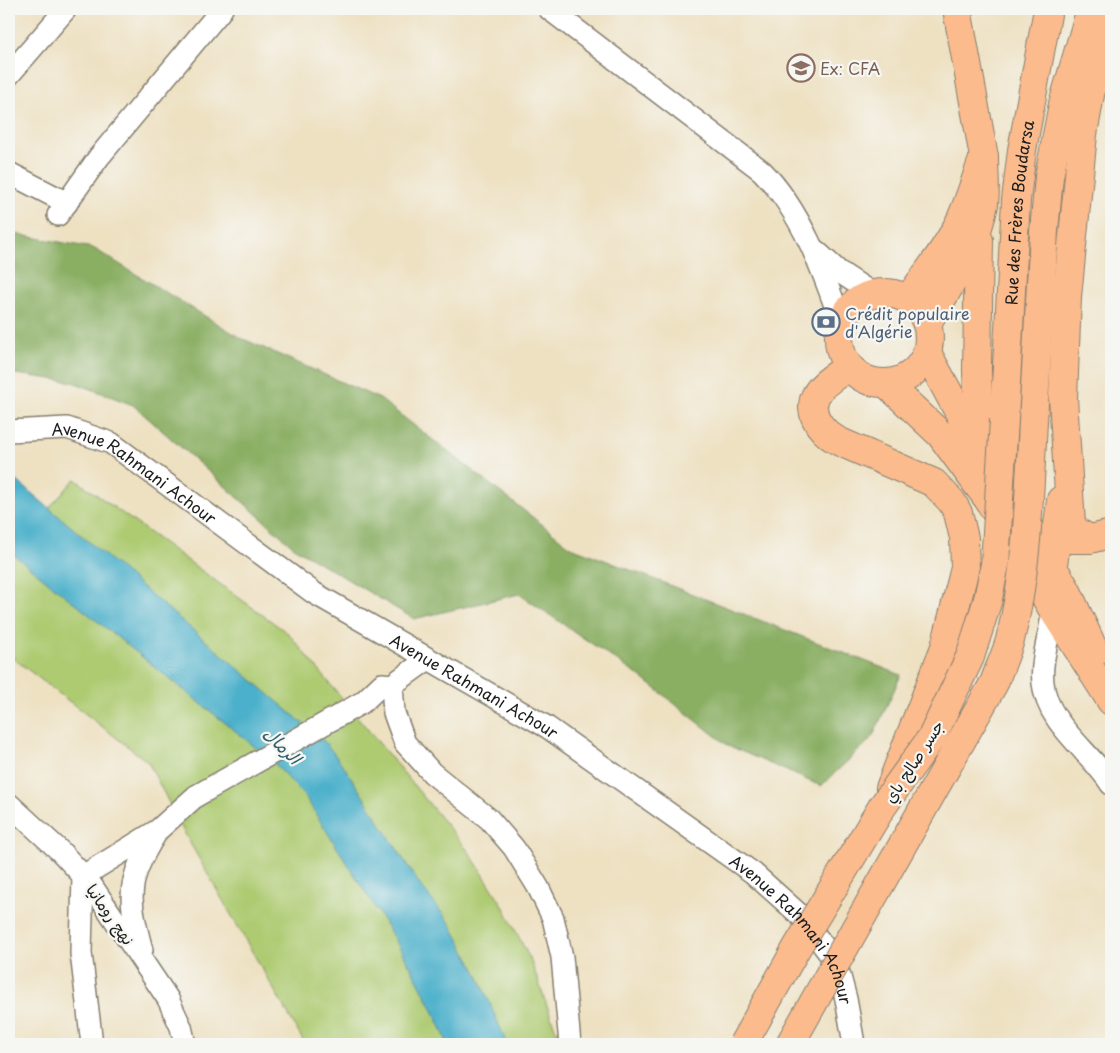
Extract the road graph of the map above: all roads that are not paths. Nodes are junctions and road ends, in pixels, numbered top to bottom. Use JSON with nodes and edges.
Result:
{"nodes":[{"id":1,"x":66,"y":9,"type":"edge"},
{"id":2,"x":222,"y":9,"type":"edge"},
{"id":3,"x":957,"y":9,"type":"edge"},
{"id":4,"x":1048,"y":9,"type":"edge"},
{"id":5,"x":1091,"y":9,"type":"edge"},
{"id":6,"x":1102,"y":9,"type":"edge"},
{"id":7,"x":557,"y":11,"type":"edge"},
{"id":8,"x":9,"y":75,"type":"edge"},
{"id":9,"x":984,"y":157,"type":"junction"},
{"id":10,"x":9,"y":173,"type":"edge"},
{"id":11,"x":980,"y":224,"type":"junction"},
{"id":12,"x":807,"y":241,"type":"junction"},
{"id":13,"x":873,"y":294,"type":"junction"},
{"id":14,"x":908,"y":299,"type":"junction"},
{"id":15,"x":841,"y":323,"type":"junction"},
{"id":16,"x":927,"y":323,"type":"junction"},
{"id":17,"x":927,"y":353,"type":"junction"},
{"id":18,"x":848,"y":367,"type":"junction"},
{"id":19,"x":887,"y":384,"type":"junction"},
{"id":20,"x":1004,"y":420,"type":"joint"},
{"id":21,"x":9,"y":431,"type":"edge"},
{"id":22,"x":1067,"y":453,"type":"junction"},
{"id":23,"x":988,"y":463,"type":"junction"},
{"id":24,"x":1020,"y":511,"type":"junction"},
{"id":25,"x":1101,"y":536,"type":"edge"},
{"id":26,"x":1056,"y":538,"type":"junction"},
{"id":27,"x":1053,"y":566,"type":"junction"},
{"id":28,"x":1053,"y":610,"type":"junction"},
{"id":29,"x":428,"y":659,"type":"junction"},
{"id":30,"x":392,"y":685,"type":"junction"},
{"id":31,"x":1111,"y":693,"type":"edge"},
{"id":32,"x":1111,"y":701,"type":"edge"},
{"id":33,"x":1111,"y":784,"type":"edge"},
{"id":34,"x":9,"y":804,"type":"edge"},
{"id":35,"x":882,"y":808,"type":"junction"},
{"id":36,"x":158,"y":830,"type":"junction"},
{"id":37,"x":83,"y":876,"type":"junction"},
{"id":38,"x":147,"y":967,"type":"junction"},
{"id":39,"x":92,"y":1044,"type":"edge"},
{"id":40,"x":185,"y":1044,"type":"edge"},
{"id":41,"x":570,"y":1044,"type":"edge"},
{"id":42,"x":743,"y":1044,"type":"edge"},
{"id":43,"x":790,"y":1044,"type":"edge"},
{"id":44,"x":854,"y":1044,"type":"edge"}],
"edges":[{"from":1,"to":8,"type":"street"},
{"from":2,"to":10,"type":"street"},
{"from":3,"to":9,"type":"main road"},
{"from":4,"to":20,"type":"main road","name":"Rue des Frères Boudarsa"},
{"from":5,"to":43,"type":"main road","bridge":true},
{"from":6,"to":22,"type":"main road"},
{"from":7,"to":12,"type":"street"},
{"from":9,"to":11,"type":"main road"},
{"from":9,"to":14,"type":"main road"},
{"from":11,"to":16,"type":"main road"},
{"from":11,"to":23,"type":"main road"},
{"from":12,"to":13,"type":"street"},
{"from":12,"to":15,"type":"street"},
{"from":13,"to":14,"type":"main road"},
{"from":13,"to":15,"type":"main road"},
{"from":14,"to":16,"type":"main road"},
{"from":15,"to":18,"type":"main road"},
{"from":16,"to":17,"type":"main road"},
{"from":17,"to":19,"type":"main road"},
{"from":17,"to":23,"type":"main road"},
{"from":18,"to":19,"type":"main road"},
{"from":18,"to":35,"type":"main road","bridge":true},
{"from":19,"to":28,"type":"main road"},
{"from":20,"to":35,"type":"main road","name":"جسر صالح باي","bridge":true},
{"from":21,"to":29,"type":"street","name":"Avenue Rahmani Achour"},
{"from":22,"to":25,"type":"main road"},
{"from":22,"to":26,"type":"main road"},
{"from":23,"to":24,"type":"main road"},
{"from":24,"to":26,"type":"main road"},
{"from":24,"to":27,"type":"main road"},
{"from":25,"to":26,"type":"main road"},
{"from":26,"to":27,"type":"main road"},
{"from":27,"to":28,"type":"street"},
{"from":27,"to":31,"type":"main road"},
{"from":28,"to":32,"type":"main road"},
{"from":28,"to":33,"type":"street"},
{"from":29,"to":30,"type":"street"},
{"from":29,"to":44,"type":"street","name":"Avenue Rahmani Achour"},
{"from":30,"to":36,"type":"street"},
{"from":30,"to":41,"type":"street"},
{"from":34,"to":37,"type":"street","name":"نهج رومانيا"},
{"from":35,"to":42,"type":"main road","name":"جسر صالح باي","bridge":true},
{"from":36,"to":37,"type":"street"},
{"from":36,"to":38,"type":"street"},
{"from":37,"to":38,"type":"street","name":"نهج رومانيا"},
{"from":37,"to":39,"type":"street"},
{"from":38,"to":40,"type":"street","name":"نهج رومانيا"}]}
